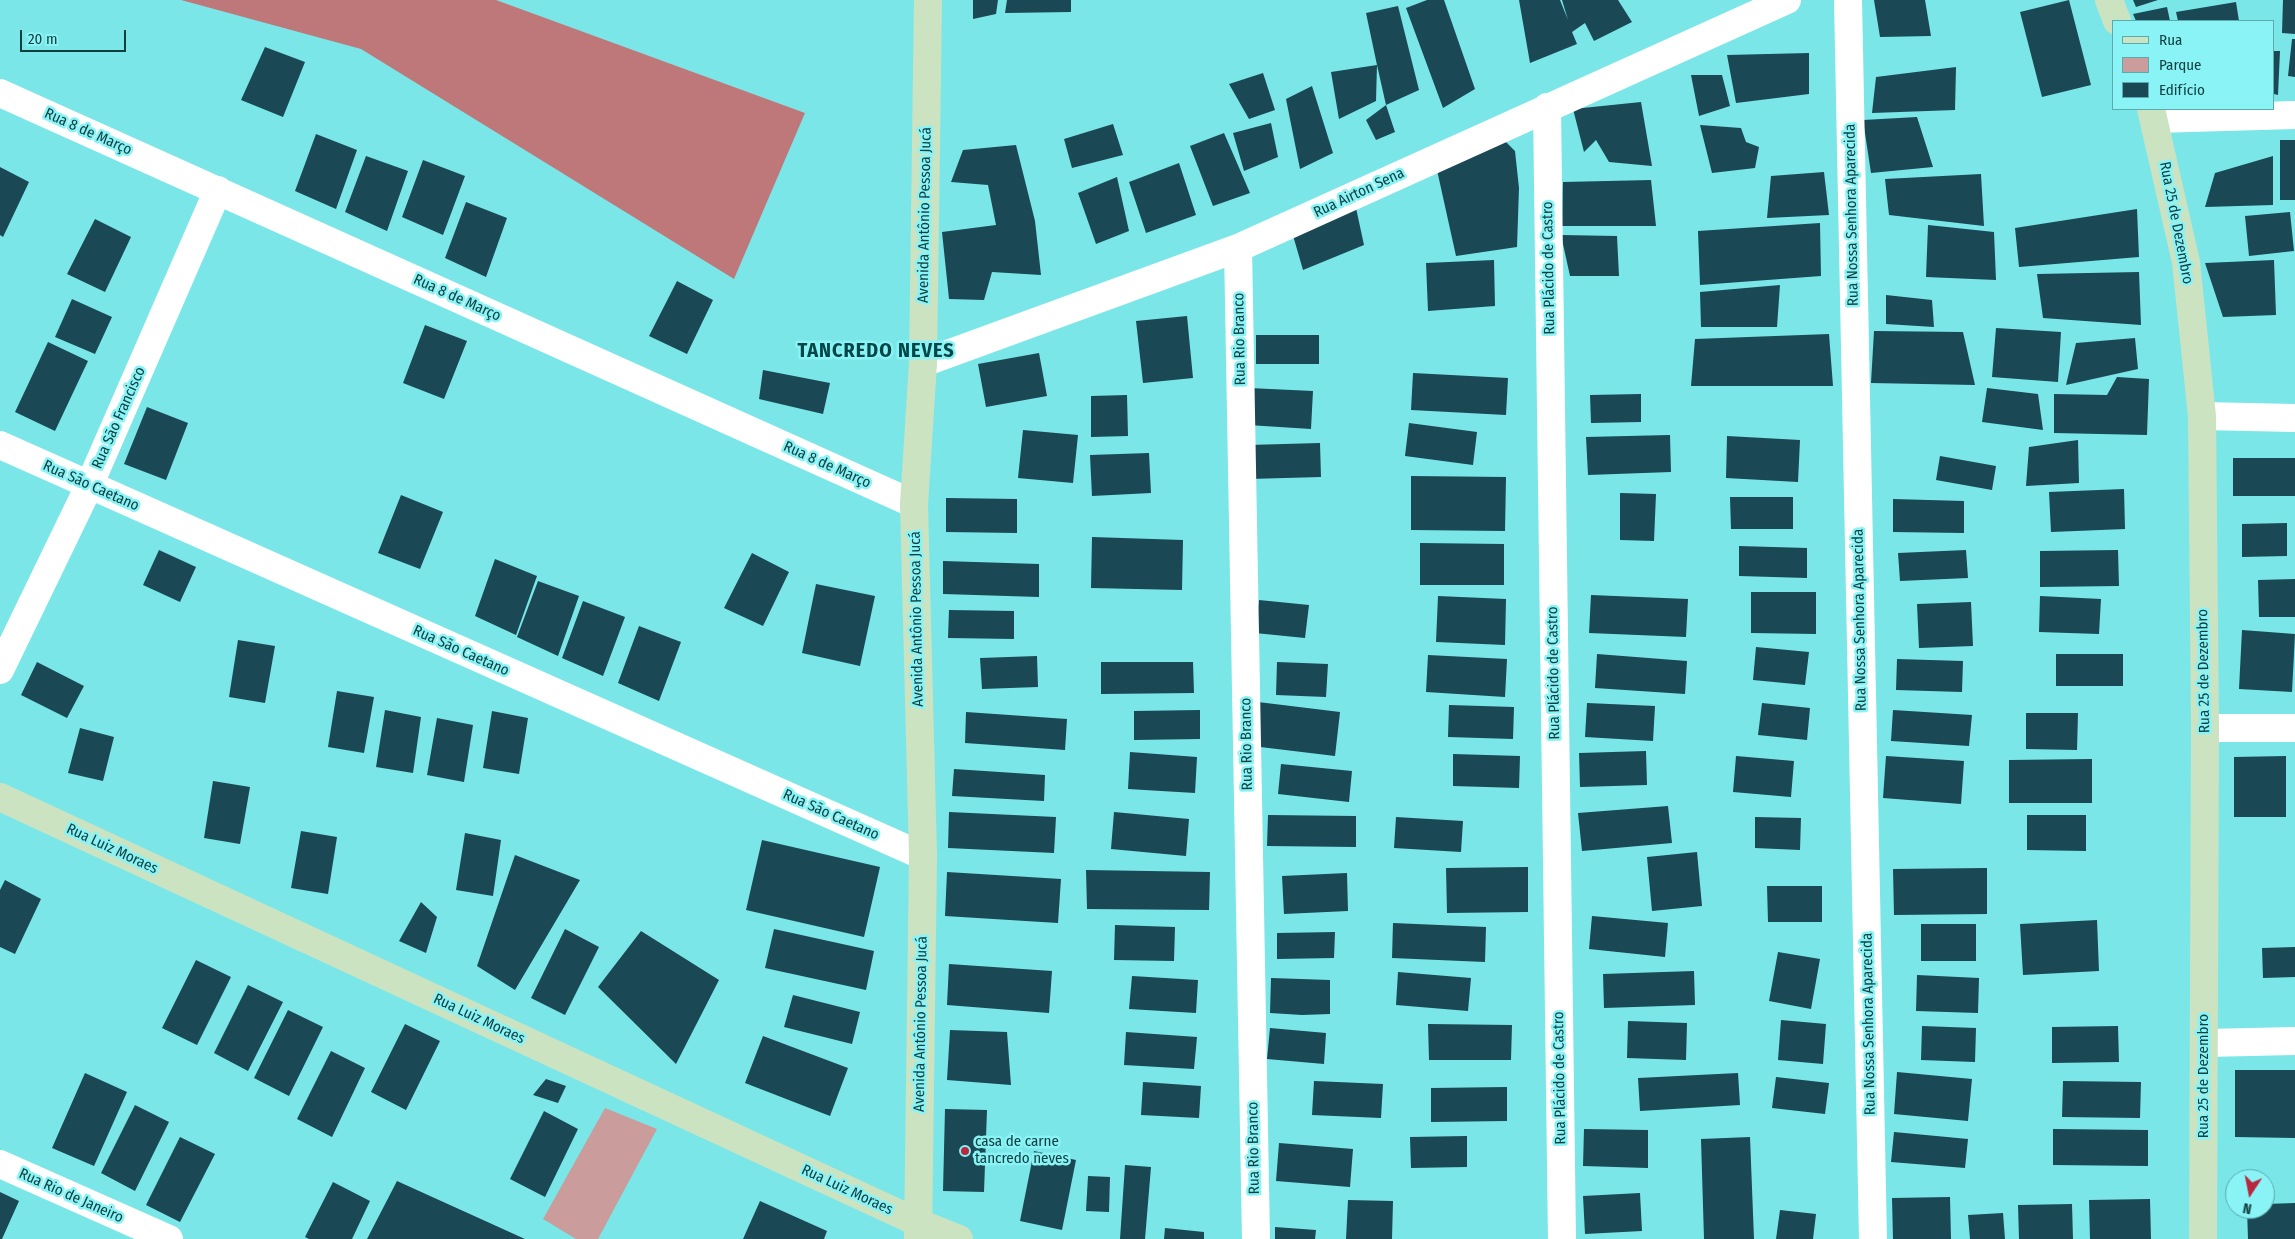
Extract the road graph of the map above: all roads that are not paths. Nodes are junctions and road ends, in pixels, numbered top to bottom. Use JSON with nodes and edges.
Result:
{"nodes":[{"id":1,"x":928,"y":0,"type":"edge"},
{"id":2,"x":1787,"y":0,"type":"edge"},
{"id":3,"x":1848,"y":0,"type":"edge"},
{"id":4,"x":2109,"y":0,"type":"edge"},
{"id":5,"x":2117,"y":20,"type":"edge"},
{"id":6,"x":0,"y":93,"type":"edge"},
{"id":7,"x":1547,"y":107,"type":"junction"},
{"id":8,"x":2153,"y":114,"type":"edge"},
{"id":9,"x":2295,"y":115,"type":"edge"},
{"id":10,"x":218,"y":190,"type":"junction"},
{"id":11,"x":1238,"y":248,"type":"junction"},
{"id":12,"x":923,"y":363,"type":"junction"},
{"id":13,"x":2202,"y":416,"type":"junction"},
{"id":14,"x":2295,"y":418,"type":"edge"},
{"id":15,"x":0,"y":445,"type":"edge"},
{"id":16,"x":89,"y":486,"type":"junction"},
{"id":17,"x":914,"y":504,"type":"junction"},
{"id":18,"x":0,"y":670,"type":"edge"},
{"id":19,"x":2205,"y":728,"type":"junction"},
{"id":20,"x":2295,"y":728,"type":"edge"},
{"id":21,"x":0,"y":797,"type":"edge"},
{"id":22,"x":923,"y":856,"type":"junction"},
{"id":23,"x":2295,"y":1041,"type":"edge"},
{"id":24,"x":2205,"y":1043,"type":"junction"},
{"id":25,"x":0,"y":1164,"type":"edge"},
{"id":26,"x":918,"y":1231,"type":"edge"},
{"id":27,"x":169,"y":1239,"type":"edge"},
{"id":28,"x":959,"y":1239,"type":"edge"},
{"id":29,"x":1256,"y":1239,"type":"edge"},
{"id":30,"x":1562,"y":1239,"type":"edge"},
{"id":31,"x":1873,"y":1239,"type":"edge"},
{"id":32,"x":2204,"y":1239,"type":"edge"}],
"edges":[{"from":1,"to":12,"type":"street","name":"Avenida Antônio Pessoa Jucá"},
{"from":2,"to":7,"type":"street","name":"Rua Airton Sena"},
{"from":3,"to":31,"type":"street","name":"Rua Nossa Senhora Aparecida"},
{"from":4,"to":5,"type":"street"},
{"from":6,"to":10,"type":"street","name":"Rua 8 de Março"},
{"from":7,"to":11,"type":"street","name":"Rua Airton Sena"},
{"from":7,"to":30,"type":"street","name":"Rua Plácido de Castro"},
{"from":8,"to":9,"type":"street"},
{"from":8,"to":13,"type":"street","name":"Rua 25 de Dezembro"},
{"from":10,"to":16,"type":"street","name":"Rua São Francisco"},
{"from":10,"to":17,"type":"street","name":"Rua 8 de Março"},
{"from":11,"to":12,"type":"street","name":"Rua Airton Sena"},
{"from":11,"to":29,"type":"street","name":"Rua Rio Branco"},
{"from":12,"to":17,"type":"street","name":"Avenida Antônio Pessoa Jucá"},
{"from":13,"to":14,"type":"street"},
{"from":13,"to":19,"type":"street","name":"Rua 25 de Dezembro"},
{"from":15,"to":16,"type":"street","name":"Rua São Caetano"},
{"from":16,"to":18,"type":"street","name":"Rua São Francisco"},
{"from":16,"to":22,"type":"street","name":"Rua São Caetano"},
{"from":17,"to":22,"type":"street","name":"Avenida Antônio Pessoa Jucá"},
{"from":19,"to":20,"type":"street"},
{"from":19,"to":24,"type":"street","name":"Rua 25 de Dezembro"},
{"from":21,"to":26,"type":"street","name":"Rua Luiz Moraes"},
{"from":22,"to":26,"type":"street","name":"Avenida Antônio Pessoa Jucá"},
{"from":23,"to":24,"type":"street"},
{"from":24,"to":32,"type":"street","name":"Rua 25 de Dezembro"},
{"from":25,"to":27,"type":"street","name":"Rua Rio de Janeiro"},
{"from":26,"to":28,"type":"street","name":"Rua Luiz Moraes"}]}
